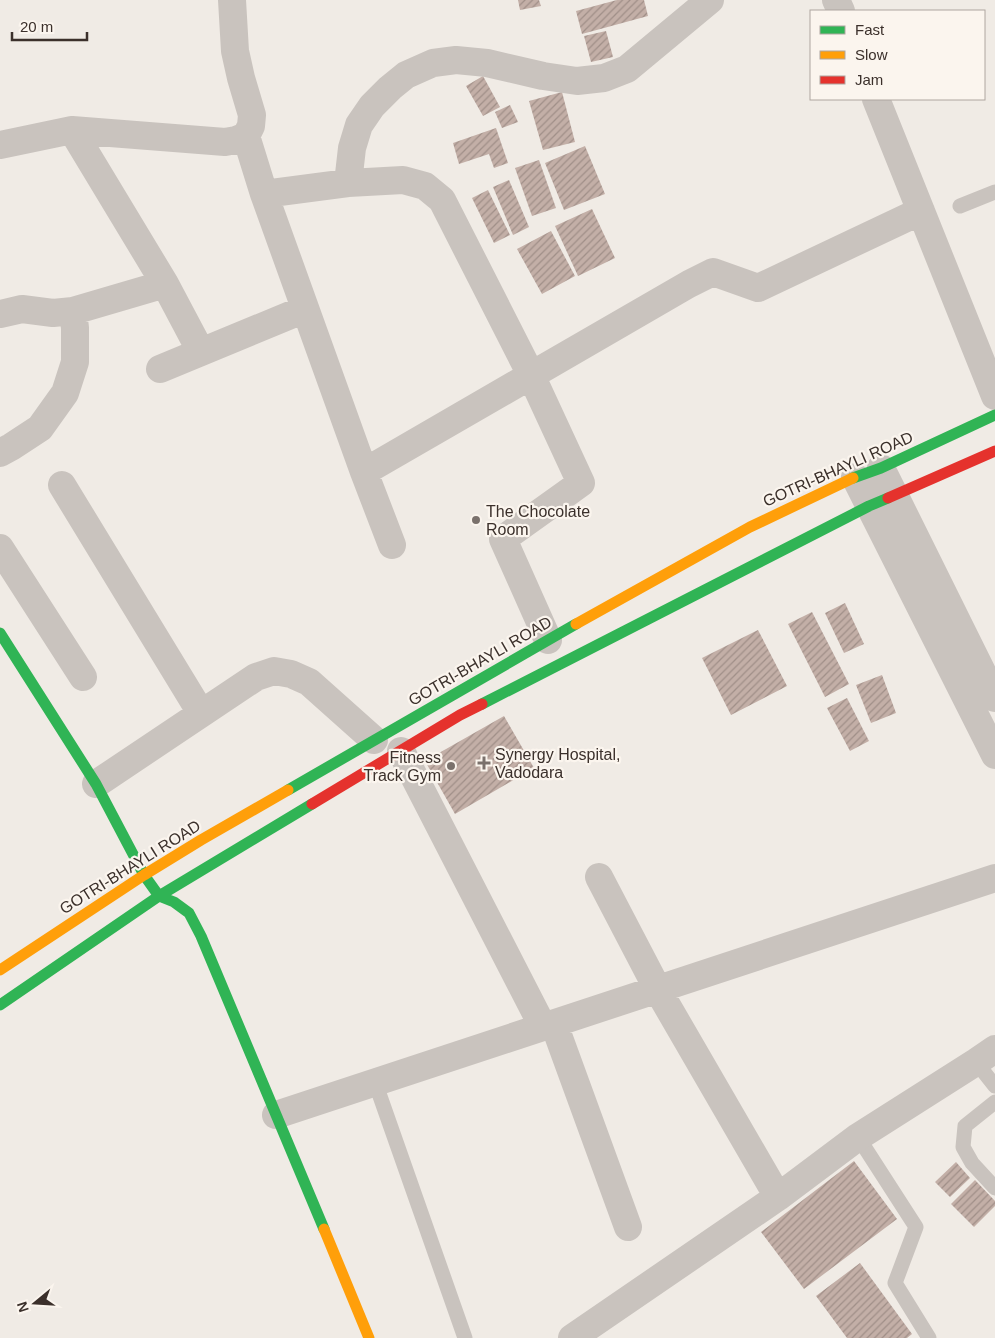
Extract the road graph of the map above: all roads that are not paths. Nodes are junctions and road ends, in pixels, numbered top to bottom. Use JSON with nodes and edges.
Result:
{"nodes":[{"id":1,"x":232,"y":0,"type":"edge"},
{"id":2,"x":710,"y":0,"type":"edge"},
{"id":3,"x":876,"y":100,"type":"edge"},
{"id":4,"x":72,"y":130,"type":"junction"},
{"id":5,"x":246,"y":136,"type":"junction"},
{"id":6,"x":0,"y":144,"type":"edge"},
{"id":7,"x":348,"y":183,"type":"junction"},
{"id":8,"x":995,"y":192,"type":"edge"},
{"id":9,"x":264,"y":194,"type":"junction"},
{"id":10,"x":960,"y":206,"type":"dead end"},
{"id":11,"x":921,"y":211,"type":"junction"},
{"id":12,"x":164,"y":284,"type":"junction"},
{"id":13,"x":306,"y":309,"type":"junction"},
{"id":14,"x":73,"y":311,"type":"junction"},
{"id":15,"x":0,"y":314,"type":"edge"},
{"id":16,"x":201,"y":352,"type":"junction"},
{"id":17,"x":160,"y":369,"type":"dead end"},
{"id":18,"x":531,"y":376,"type":"junction"},
{"id":19,"x":995,"y":396,"type":"edge"},
{"id":20,"x":995,"y":415,"type":"edge"},
{"id":21,"x":995,"y":451,"type":"edge"},
{"id":22,"x":0,"y":453,"type":"edge"},
{"id":23,"x":880,"y":468,"type":"junction"},
{"id":24,"x":364,"y":472,"type":"junction"},
{"id":25,"x":855,"y":478,"type":"junction"},
{"id":26,"x":62,"y":485,"type":"dead end"},
{"id":27,"x":894,"y":495,"type":"junction"},
{"id":28,"x":869,"y":506,"type":"junction"},
{"id":29,"x":392,"y":545,"type":"dead end"},
{"id":30,"x":0,"y":548,"type":"edge"},
{"id":31,"x":0,"y":633,"type":"edge"},
{"id":32,"x":548,"y":640,"type":"junction"},
{"id":33,"x":83,"y":677,"type":"dead end"},
{"id":34,"x":995,"y":698,"type":"edge"},
{"id":35,"x":201,"y":714,"type":"junction"},
{"id":36,"x":374,"y":740,"type":"junction"},
{"id":37,"x":401,"y":751,"type":"junction"},
{"id":38,"x":995,"y":755,"type":"edge"},
{"id":39,"x":96,"y":784,"type":"junction"},
{"id":40,"x":144,"y":875,"type":"junction"},
{"id":41,"x":599,"y":877,"type":"dead end"},
{"id":42,"x":995,"y":878,"type":"edge"},
{"id":43,"x":159,"y":896,"type":"junction"},
{"id":44,"x":0,"y":970,"type":"edge"},
{"id":45,"x":658,"y":990,"type":"junction"},
{"id":46,"x":0,"y":1004,"type":"edge"},
{"id":47,"x":548,"y":1026,"type":"junction"},
{"id":48,"x":986,"y":1056,"type":"edge"},
{"id":49,"x":375,"y":1082,"type":"junction"},
{"id":50,"x":995,"y":1086,"type":"edge"},
{"id":51,"x":995,"y":1102,"type":"edge"},
{"id":52,"x":276,"y":1115,"type":"junction"},
{"id":53,"x":858,"y":1137,"type":"junction"},
{"id":54,"x":995,"y":1188,"type":"edge"},
{"id":55,"x":778,"y":1197,"type":"junction"},
{"id":56,"x":628,"y":1227,"type":"dead end"},
{"id":57,"x":369,"y":1338,"type":"edge"},
{"id":58,"x":466,"y":1338,"type":"edge"},
{"id":59,"x":572,"y":1338,"type":"edge"},
{"id":60,"x":929,"y":1338,"type":"edge"}],
"edges":[{"from":1,"to":5,"type":"street"},
{"from":2,"to":7,"type":"street"},
{"from":3,"to":11,"type":"street"},
{"from":4,"to":5,"type":"street"},
{"from":4,"to":6,"type":"street"},
{"from":4,"to":12,"type":"street"},
{"from":5,"to":9,"type":"street"},
{"from":7,"to":9,"type":"street"},
{"from":7,"to":18,"type":"street"},
{"from":8,"to":10,"type":"lane"},
{"from":9,"to":13,"type":"street"},
{"from":11,"to":18,"type":"street"},
{"from":11,"to":19,"type":"street"},
{"from":12,"to":14,"type":"street"},
{"from":12,"to":16,"type":"street"},
{"from":13,"to":16,"type":"street"},
{"from":13,"to":24,"type":"street"},
{"from":14,"to":15,"type":"street"},
{"from":14,"to":22,"type":"street"},
{"from":16,"to":17,"type":"street"},
{"from":18,"to":24,"type":"street"},
{"from":18,"to":32,"type":"street"},
{"from":20,"to":23,"type":"street","name":"GOTRI-BHAYLI ROAD"},
{"from":21,"to":27,"type":"street"},
{"from":23,"to":25,"type":"street","name":"GOTRI-BHAYLI ROAD"},
{"from":23,"to":27,"type":"street"},
{"from":24,"to":29,"type":"street"},
{"from":25,"to":28,"type":"street"},
{"from":25,"to":32,"type":"street","name":"GOTRI-BHAYLI ROAD"},
{"from":26,"to":35,"type":"street"},
{"from":27,"to":28,"type":"street"},
{"from":27,"to":34,"type":"street"},
{"from":28,"to":37,"type":"street"},
{"from":28,"to":38,"type":"street"},
{"from":30,"to":33,"type":"street"},
{"from":31,"to":39,"type":"street"},
{"from":32,"to":36,"type":"street","name":"GOTRI-BHAYLI ROAD"},
{"from":35,"to":36,"type":"street"},
{"from":35,"to":39,"type":"street"},
{"from":36,"to":40,"type":"street","name":"GOTRI-BHAYLI ROAD"},
{"from":37,"to":43,"type":"street"},
{"from":37,"to":47,"type":"street"},
{"from":39,"to":40,"type":"street"},
{"from":40,"to":43,"type":"street"},
{"from":40,"to":44,"type":"street","name":"GOTRI-BHAYLI ROAD"},
{"from":41,"to":45,"type":"street"},
{"from":42,"to":45,"type":"street"},
{"from":43,"to":46,"type":"street"},
{"from":43,"to":52,"type":"street"},
{"from":45,"to":47,"type":"street"},
{"from":45,"to":55,"type":"street"},
{"from":47,"to":49,"type":"street"},
{"from":47,"to":56,"type":"street"},
{"from":48,"to":50,"type":"lane"},
{"from":48,"to":53,"type":"street"},
{"from":49,"to":52,"type":"street"},
{"from":49,"to":58,"type":"lane"},
{"from":51,"to":54,"type":"lane"},
{"from":52,"to":57,"type":"street"},
{"from":53,"to":55,"type":"street"},
{"from":53,"to":60,"type":"lane"},
{"from":55,"to":59,"type":"street"}]}
